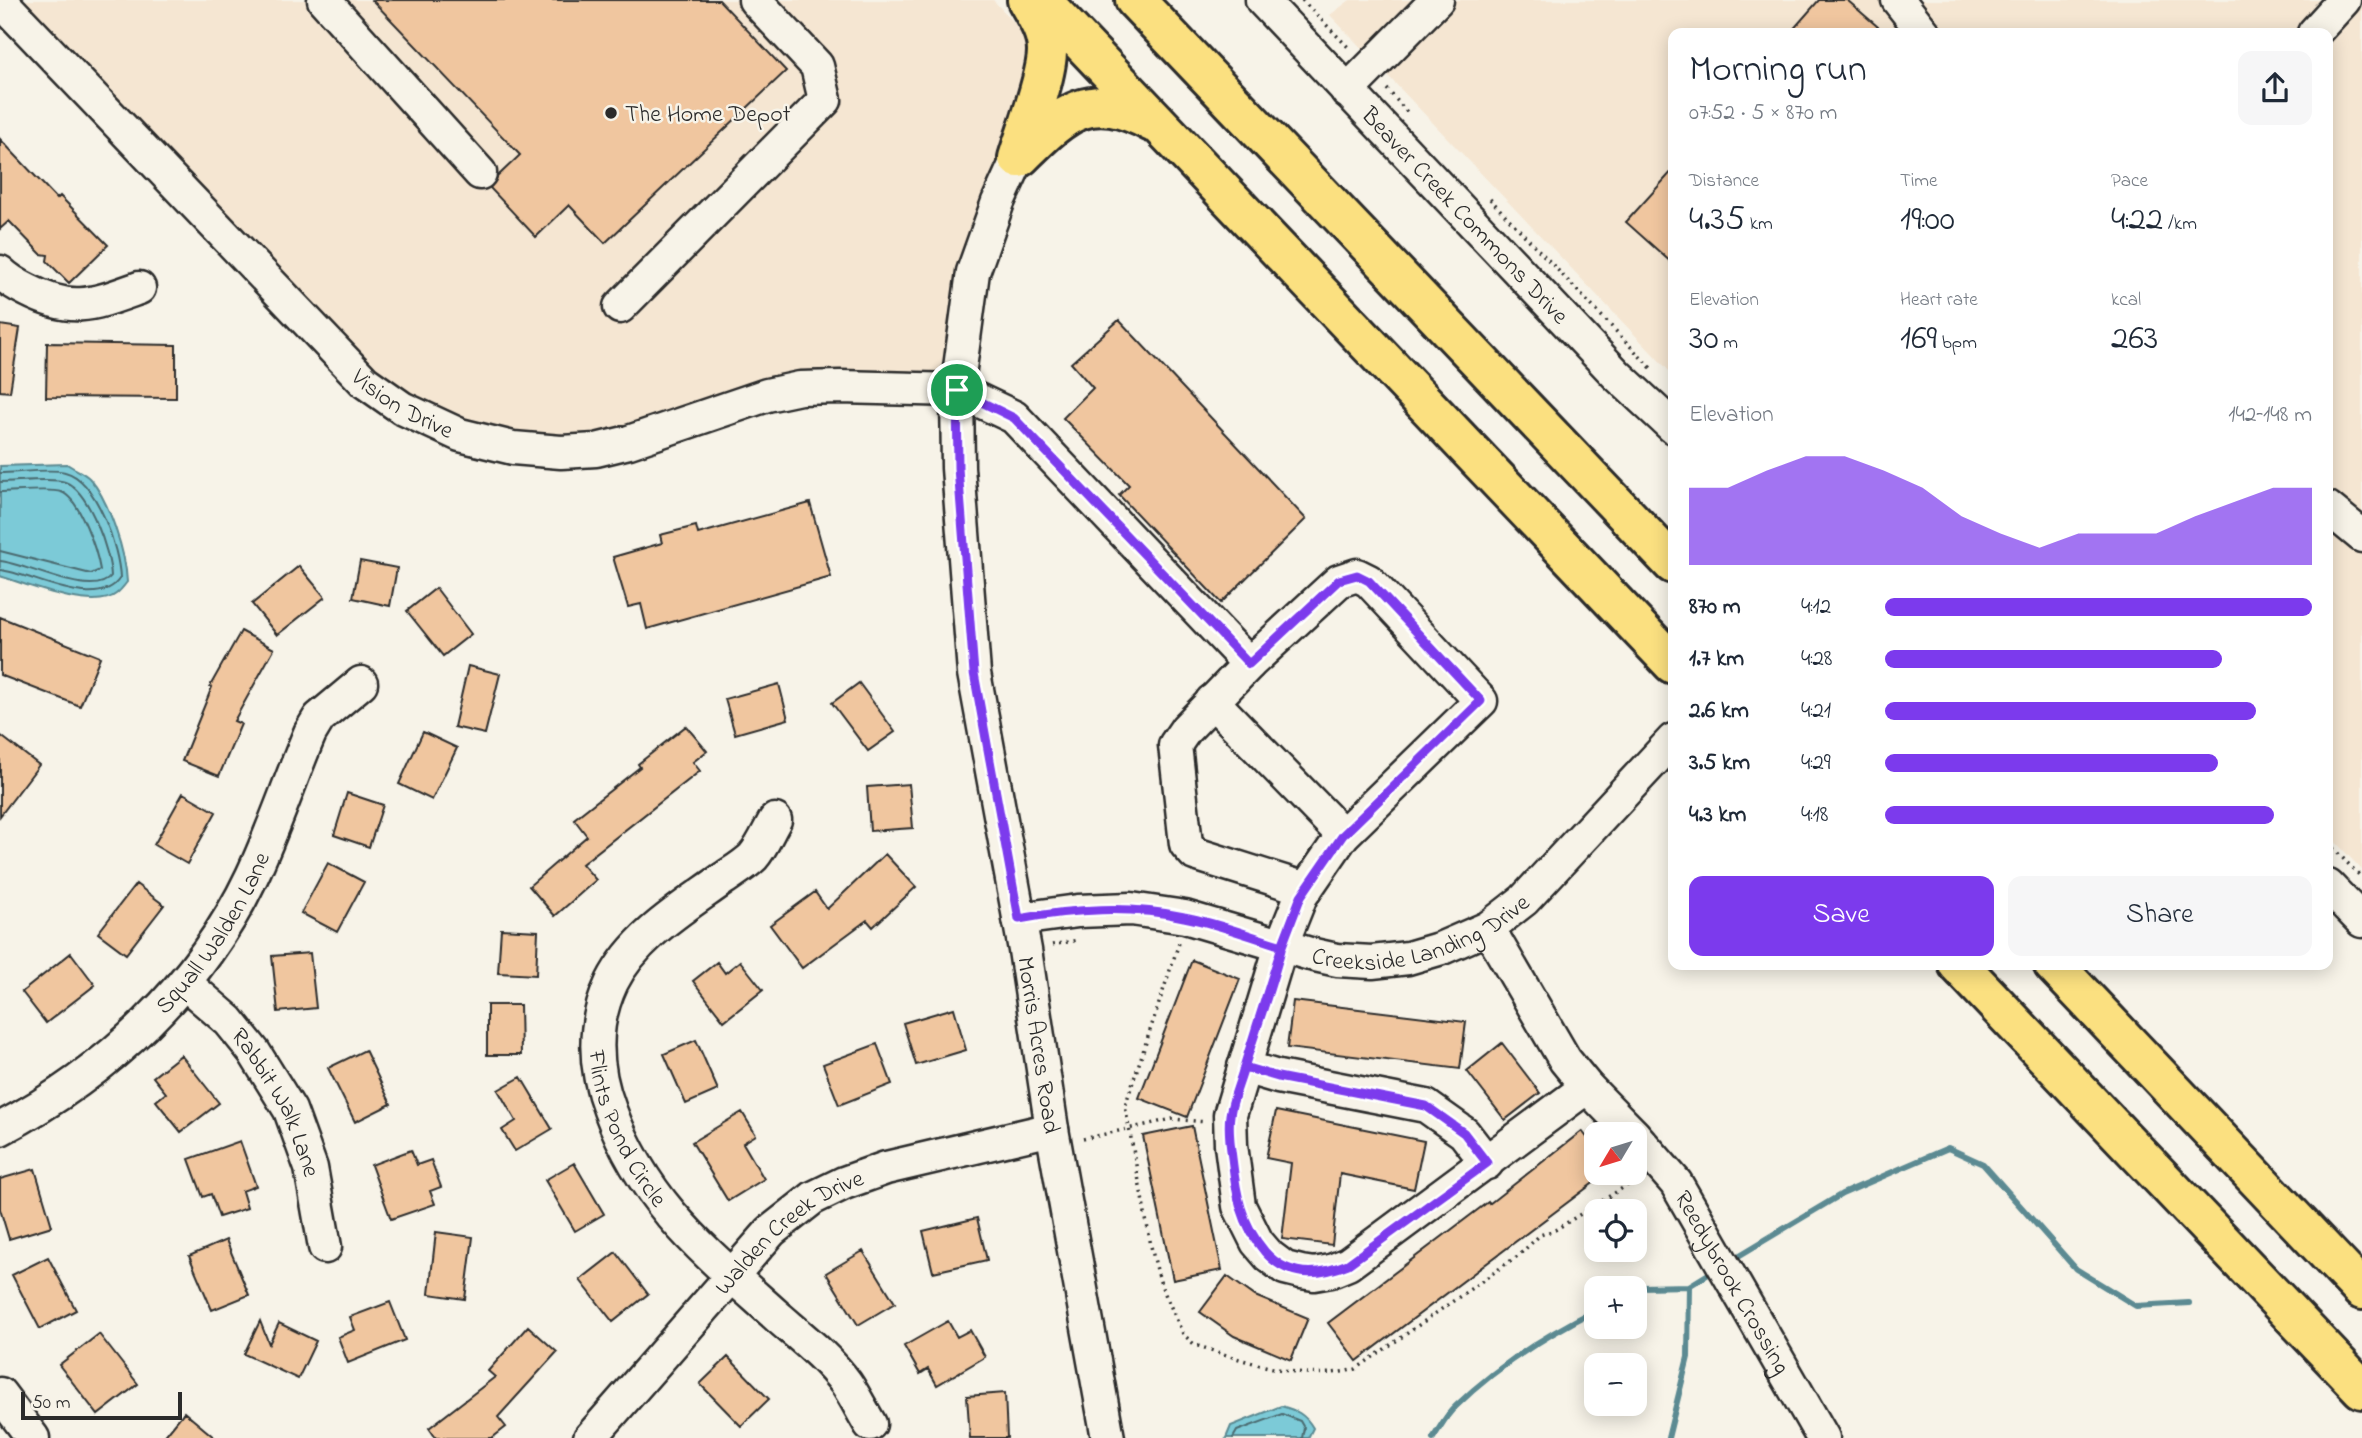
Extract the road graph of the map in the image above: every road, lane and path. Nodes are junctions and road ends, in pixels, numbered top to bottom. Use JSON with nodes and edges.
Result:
{"nodes":[{"id":1,"x":0,"y":0,"type":"edge"},
{"id":2,"x":324,"y":0,"type":"edge"},
{"id":3,"x":755,"y":0,"type":"edge"},
{"id":4,"x":1027,"y":0,"type":"edge"},
{"id":5,"x":1041,"y":0,"type":"edge"},
{"id":6,"x":1135,"y":0,"type":"edge"},
{"id":7,"x":1262,"y":0,"type":"edge"},
{"id":8,"x":1302,"y":0,"type":"edge"},
{"id":9,"x":1437,"y":0,"type":"edge"},
{"id":10,"x":1898,"y":0,"type":"edge"},
{"id":11,"x":2344,"y":0,"type":"edge"},
{"id":12,"x":1920,"y":28,"type":"edge"},
{"id":13,"x":2319,"y":28,"type":"edge"},
{"id":14,"x":1349,"y":48,"type":"dead end"},
{"id":15,"x":1387,"y":89,"type":"dead end"},
{"id":16,"x":1347,"y":91,"type":"junction"},
{"id":17,"x":1413,"y":118,"type":"dead end"},
{"id":18,"x":1160,"y":126,"type":"junction"},
{"id":19,"x":1018,"y":158,"type":"junction"},
{"id":20,"x":480,"y":173,"type":"dead end"},
{"id":21,"x":1487,"y":196,"type":"dead end"},
{"id":22,"x":3,"y":277,"type":"edge"},
{"id":23,"x":139,"y":288,"type":"dead end"},
{"id":24,"x":620,"y":307,"type":"dead end"},
{"id":25,"x":1660,"y":377,"type":"dead end"},
{"id":26,"x":957,"y":390,"type":"junction"},
{"id":27,"x":1668,"y":423,"type":"edge"},
{"id":28,"x":2333,"y":512,"type":"edge"},
{"id":29,"x":2362,"y":536,"type":"edge"},
{"id":30,"x":1668,"y":559,"type":"edge"},
{"id":31,"x":1668,"y":659,"type":"edge"},
{"id":32,"x":1249,"y":664,"type":"junction"},
{"id":33,"x":361,"y":683,"type":"dead end"},
{"id":34,"x":1212,"y":701,"type":"junction"},
{"id":35,"x":1668,"y":746,"type":"edge"},
{"id":36,"x":775,"y":820,"type":"dead end"},
{"id":37,"x":1343,"y":835,"type":"junction"},
{"id":38,"x":2333,"y":848,"type":"edge"},
{"id":39,"x":2362,"y":878,"type":"edge"},
{"id":40,"x":1306,"y":889,"type":"junction"},
{"id":41,"x":2333,"y":891,"type":"edge"},
{"id":42,"x":1019,"y":919,"type":"junction"},
{"id":43,"x":2362,"y":921,"type":"edge"},
{"id":44,"x":1488,"y":928,"type":"junction"},
{"id":45,"x":1079,"y":940,"type":"dead end"},
{"id":46,"x":1172,"y":940,"type":"dead end"},
{"id":47,"x":1179,"y":942,"type":"junction"},
{"id":48,"x":1191,"y":945,"type":"dead end"},
{"id":49,"x":1049,"y":946,"type":"dead end"},
{"id":50,"x":1282,"y":946,"type":"junction"},
{"id":51,"x":1964,"y":970,"type":"edge"},
{"id":52,"x":2059,"y":970,"type":"edge"},
{"id":53,"x":186,"y":984,"type":"junction"},
{"id":54,"x":1244,"y":1067,"type":"junction"},
{"id":55,"x":1587,"y":1087,"type":"junction"},
{"id":56,"x":1215,"y":1122,"type":"dead end"},
{"id":57,"x":1621,"y":1122,"type":"edge"},
{"id":58,"x":1130,"y":1127,"type":"junction"},
{"id":59,"x":0,"y":1129,"type":"edge"},
{"id":60,"x":1052,"y":1129,"type":"junction"},
{"id":61,"x":1083,"y":1139,"type":"dead end"},
{"id":62,"x":1647,"y":1150,"type":"edge"},
{"id":63,"x":1487,"y":1163,"type":"junction"},
{"id":64,"x":1627,"y":1185,"type":"edge"},
{"id":65,"x":326,"y":1247,"type":"dead end"},
{"id":66,"x":731,"y":1275,"type":"junction"},
{"id":67,"x":2362,"y":1290,"type":"edge"},
{"id":68,"x":2362,"y":1389,"type":"edge"},
{"id":69,"x":0,"y":1394,"type":"edge"},
{"id":70,"x":870,"y":1424,"type":"dead end"},
{"id":71,"x":33,"y":1438,"type":"edge"},
{"id":72,"x":590,"y":1438,"type":"edge"},
{"id":73,"x":1108,"y":1438,"type":"edge"},
{"id":74,"x":1823,"y":1438,"type":"edge"}],
"edges":[{"from":1,"to":26,"type":"street","name":"Vision Drive"},
{"from":2,"to":20,"type":"street"},
{"from":3,"to":24,"type":"street"},
{"from":4,"to":19,"type":"highway"},
{"from":5,"to":18,"type":"highway"},
{"from":6,"to":30,"type":"highway"},
{"from":7,"to":16,"type":"street","name":"Beaver Creek Commons Drive"},
{"from":8,"to":14,"type":"path"},
{"from":9,"to":16,"type":"street"},
{"from":10,"to":12,"type":"street"},
{"from":11,"to":13,"type":"street"},
{"from":15,"to":17,"type":"path"},
{"from":16,"to":27,"type":"street","name":"Beaver Creek Commons Drive"},
{"from":18,"to":19,"type":"highway"},
{"from":18,"to":31,"type":"highway"},
{"from":19,"to":26,"type":"street","name":"Morris Acres Road"},
{"from":21,"to":25,"type":"path"},
{"from":22,"to":23,"type":"street"},
{"from":26,"to":32,"type":"street"},
{"from":26,"to":42,"type":"street","name":"Morris Acres Road"},
{"from":28,"to":29,"type":"street"},
{"from":32,"to":34,"type":"street"},
{"from":32,"to":37,"type":"street"},
{"from":33,"to":53,"type":"street","name":"Squall Walden Lane"},
{"from":34,"to":37,"type":"street"},
{"from":34,"to":40,"type":"street"},
{"from":35,"to":44,"type":"street","name":"Creekside Landing Drive"},
{"from":36,"to":66,"type":"street","name":"Flints Pond Circle"},
{"from":37,"to":40,"type":"street"},
{"from":38,"to":39,"type":"path"},
{"from":40,"to":50,"type":"street"},
{"from":41,"to":43,"type":"street"},
{"from":42,"to":50,"type":"street","name":"Creekside Landing Drive"},
{"from":42,"to":60,"type":"street","name":"Morris Acres Road"},
{"from":44,"to":50,"type":"street","name":"Creekside Landing Drive"},
{"from":44,"to":55,"type":"street","name":"Reedybrook Crossing"},
{"from":45,"to":49,"type":"path"},
{"from":46,"to":47,"type":"path"},
{"from":47,"to":48,"type":"path"},
{"from":47,"to":58,"type":"path"},
{"from":50,"to":54,"type":"street"},
{"from":51,"to":68,"type":"highway"},
{"from":52,"to":67,"type":"highway"},
{"from":53,"to":59,"type":"street","name":"Squall Walden Lane"},
{"from":53,"to":65,"type":"street","name":"Rabbit Walk Lane"},
{"from":54,"to":63,"type":"street"},
{"from":54,"to":63,"type":"street"},
{"from":55,"to":57,"type":"street","name":"Reedybrook Crossing"},
{"from":55,"to":63,"type":"street"},
{"from":56,"to":58,"type":"path"},
{"from":58,"to":61,"type":"path"},
{"from":58,"to":64,"type":"path"},
{"from":60,"to":66,"type":"street","name":"Walden Creek Drive"},
{"from":60,"to":73,"type":"street","name":"Morris Acres Road"},
{"from":62,"to":74,"type":"street","name":"Reedybrook Crossing"},
{"from":66,"to":70,"type":"street","name":"Flints Pond Circle"},
{"from":66,"to":72,"type":"street","name":"Walden Creek Drive"},
{"from":69,"to":71,"type":"street"}]}
